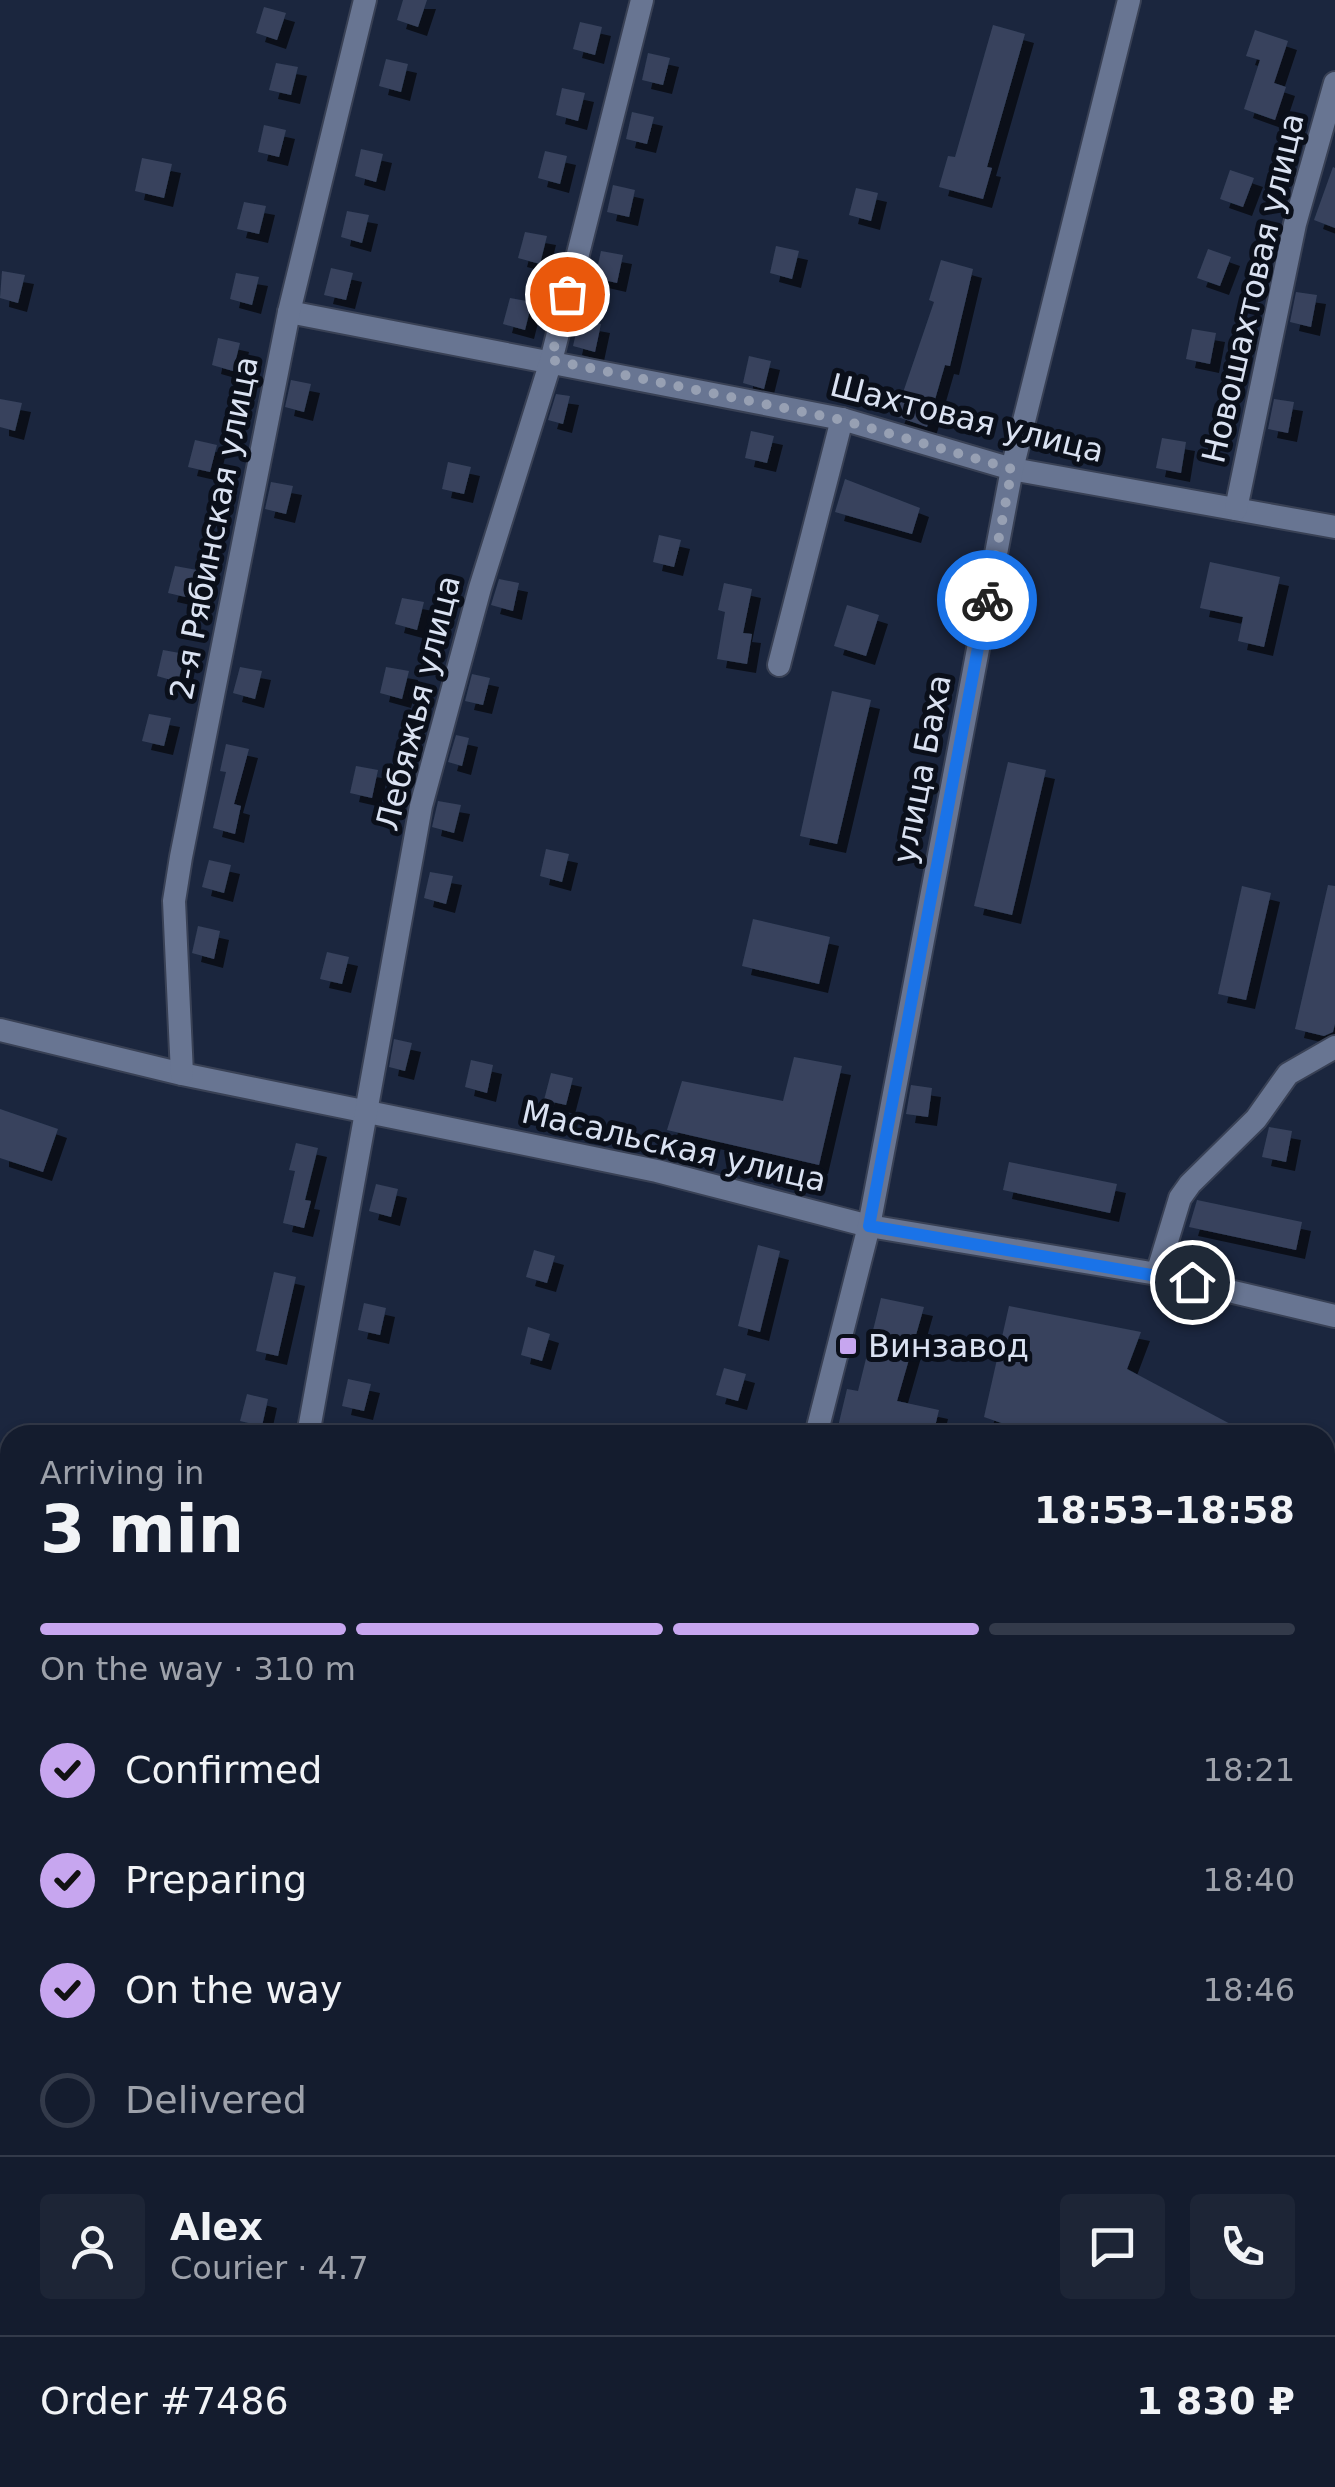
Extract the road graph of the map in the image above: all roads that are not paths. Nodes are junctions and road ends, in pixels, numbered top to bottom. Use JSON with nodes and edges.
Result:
{"nodes":[{"id":1,"x":364,"y":0,"type":"edge"},
{"id":2,"x":642,"y":0,"type":"edge"},
{"id":3,"x":1129,"y":0,"type":"edge"},
{"id":4,"x":1335,"y":82,"type":"edge"},
{"id":5,"x":289,"y":312,"type":"junction"},
{"id":6,"x":551,"y":360,"type":"junction"},
{"id":7,"x":842,"y":420,"type":"junction"},
{"id":8,"x":1012,"y":469,"type":"junction"},
{"id":9,"x":1236,"y":509,"type":"junction"},
{"id":10,"x":1335,"y":527,"type":"edge"},
{"id":11,"x":779,"y":665,"type":"dead end"},
{"id":12,"x":0,"y":1030,"type":"edge"},
{"id":13,"x":1335,"y":1047,"type":"edge"},
{"id":14,"x":182,"y":1074,"type":"junction"},
{"id":15,"x":366,"y":1112,"type":"junction"},
{"id":16,"x":869,"y":1226,"type":"junction"},
{"id":17,"x":1156,"y":1274,"type":"junction"},
{"id":18,"x":1335,"y":1316,"type":"edge"},
{"id":19,"x":310,"y":1425,"type":"edge"},
{"id":20,"x":819,"y":1425,"type":"edge"}],
"edges":[{"from":1,"to":5,"type":"street","name":"2-я Рябинская улица"},
{"from":2,"to":6,"type":"street","name":"Лебяжья улица"},
{"from":3,"to":8,"type":"street","name":"улица Баха"},
{"from":4,"to":9,"type":"street","name":"Новошахтовая улица"},
{"from":5,"to":6,"type":"street","name":"Шахтовая улица"},
{"from":5,"to":14,"type":"street","name":"2-я Рябинская улица"},
{"from":6,"to":7,"type":"street","name":"Шахтовая улица"},
{"from":6,"to":15,"type":"street","name":"Лебяжья улица"},
{"from":7,"to":8,"type":"street","name":"Шахтовая улица"},
{"from":7,"to":11,"type":"street"},
{"from":8,"to":9,"type":"street","name":"Шахтовая улица"},
{"from":8,"to":16,"type":"street","name":"улица Баха"},
{"from":9,"to":10,"type":"street","name":"Шахтовая улица"},
{"from":12,"to":14,"type":"street","name":"Масальская улица"},
{"from":13,"to":17,"type":"street"},
{"from":14,"to":15,"type":"street","name":"Масальская улица"},
{"from":15,"to":16,"type":"street","name":"Масальская улица"},
{"from":15,"to":19,"type":"street","name":"Лебяжья улица"},
{"from":16,"to":17,"type":"street","name":"Масальская улица"},
{"from":16,"to":20,"type":"street","name":"улица Баха"},
{"from":17,"to":18,"type":"street","name":"Масальская улица"}]}
